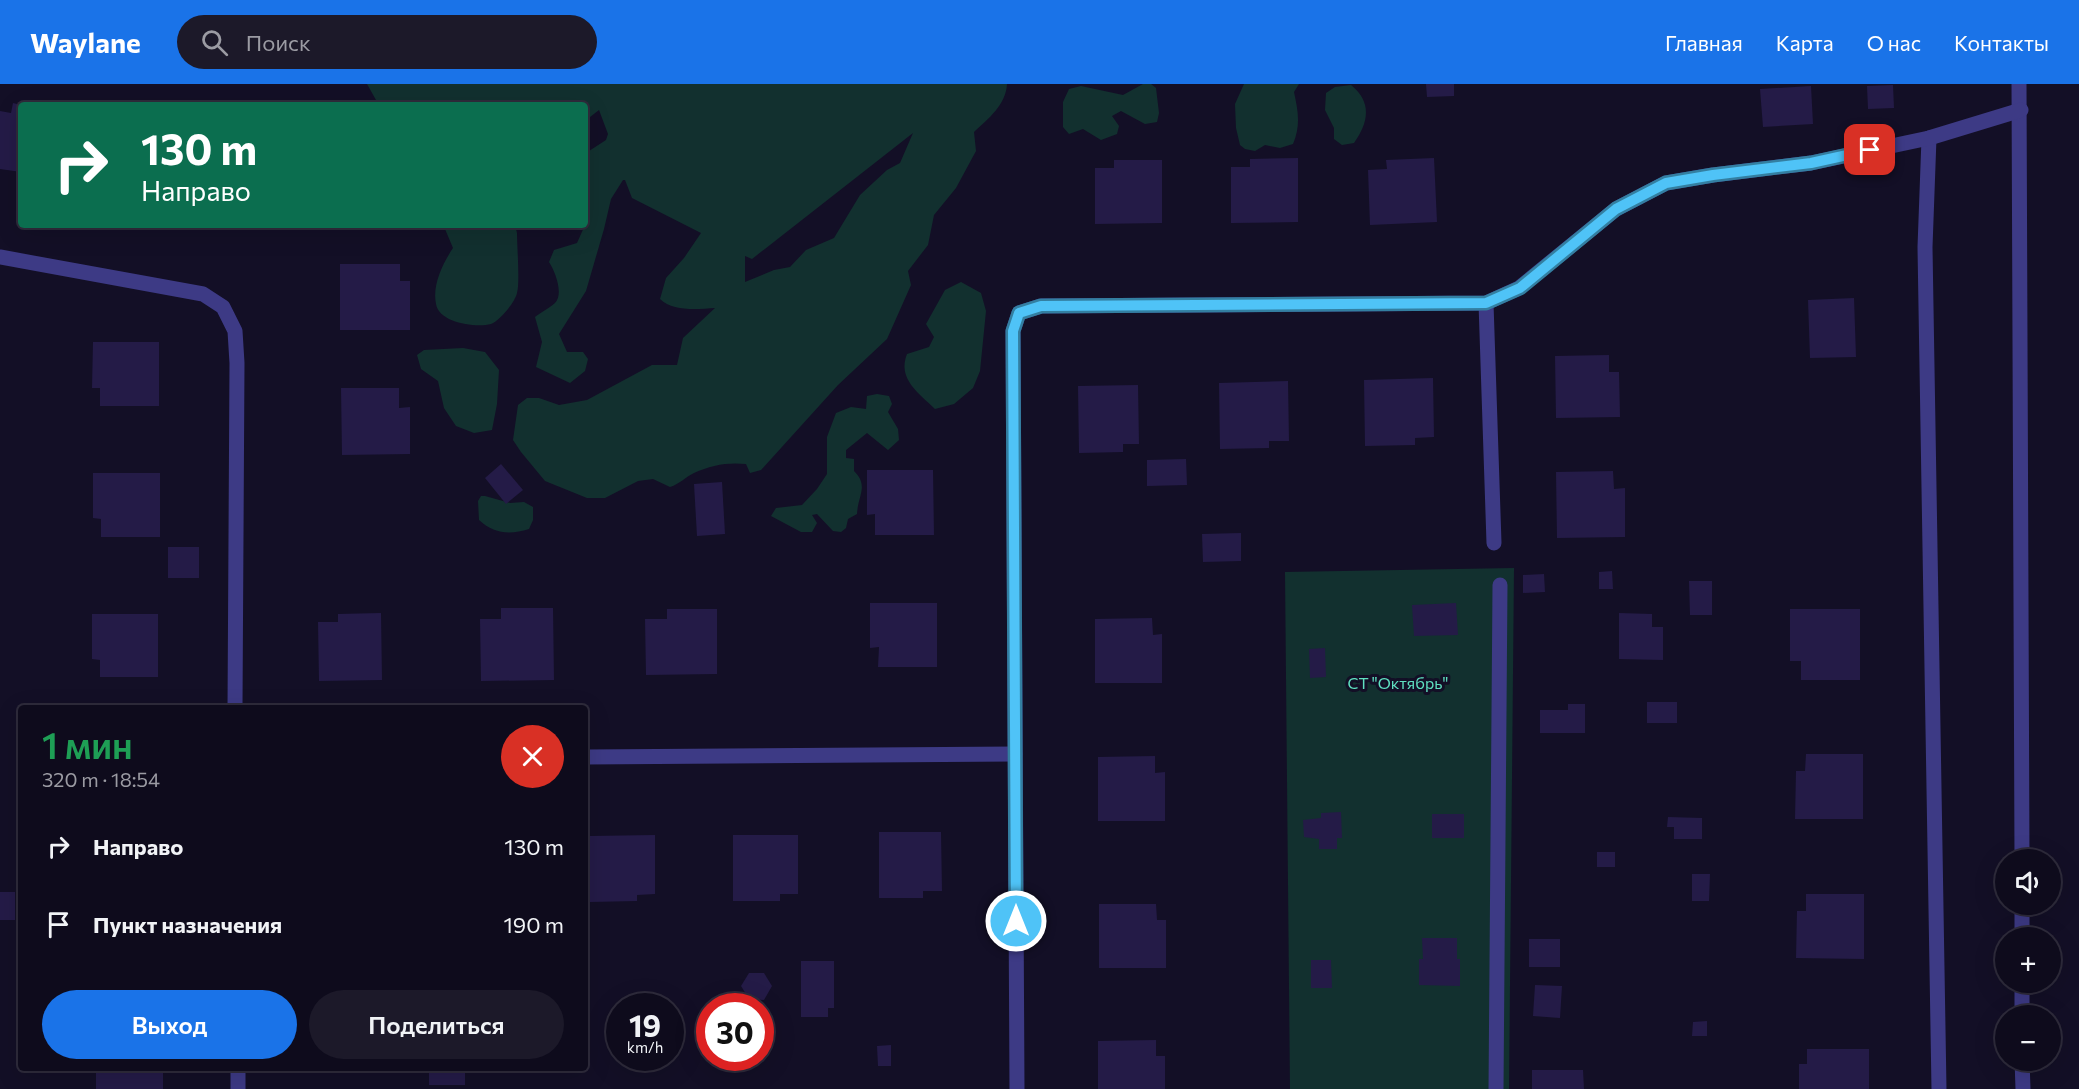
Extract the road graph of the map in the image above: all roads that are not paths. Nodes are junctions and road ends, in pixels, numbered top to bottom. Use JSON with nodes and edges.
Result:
{"nodes":[{"id":1,"x":2019,"y":84,"type":"edge"},
{"id":2,"x":2020,"y":110,"type":"junction"},
{"id":3,"x":1929,"y":138,"type":"junction"},
{"id":4,"x":0,"y":257,"type":"edge"},
{"id":5,"x":1486,"y":303,"type":"junction"},
{"id":6,"x":1494,"y":543,"type":"dead end"},
{"id":7,"x":1500,"y":585,"type":"dead end"},
{"id":8,"x":235,"y":705,"type":"edge"},
{"id":9,"x":1015,"y":754,"type":"junction"},
{"id":10,"x":588,"y":758,"type":"edge"},
{"id":11,"x":2022,"y":849,"type":"edge"},
{"id":12,"x":238,"y":1071,"type":"edge"},
{"id":13,"x":2022,"y":1071,"type":"edge"},
{"id":14,"x":238,"y":1089,"type":"edge"},
{"id":15,"x":1017,"y":1089,"type":"edge"},
{"id":16,"x":1496,"y":1089,"type":"edge"},
{"id":17,"x":1939,"y":1089,"type":"edge"},
{"id":18,"x":2022,"y":1089,"type":"edge"}],
"edges":[{"from":1,"to":2,"type":"street"},
{"from":2,"to":3,"type":"street"},
{"from":2,"to":11,"type":"street"},
{"from":3,"to":5,"type":"street"},
{"from":3,"to":17,"type":"street"},
{"from":4,"to":8,"type":"street"},
{"from":5,"to":6,"type":"street"},
{"from":5,"to":9,"type":"street"},
{"from":7,"to":16,"type":"street"},
{"from":9,"to":10,"type":"street"},
{"from":9,"to":15,"type":"street"},
{"from":12,"to":14,"type":"street"},
{"from":13,"to":18,"type":"street"}]}
